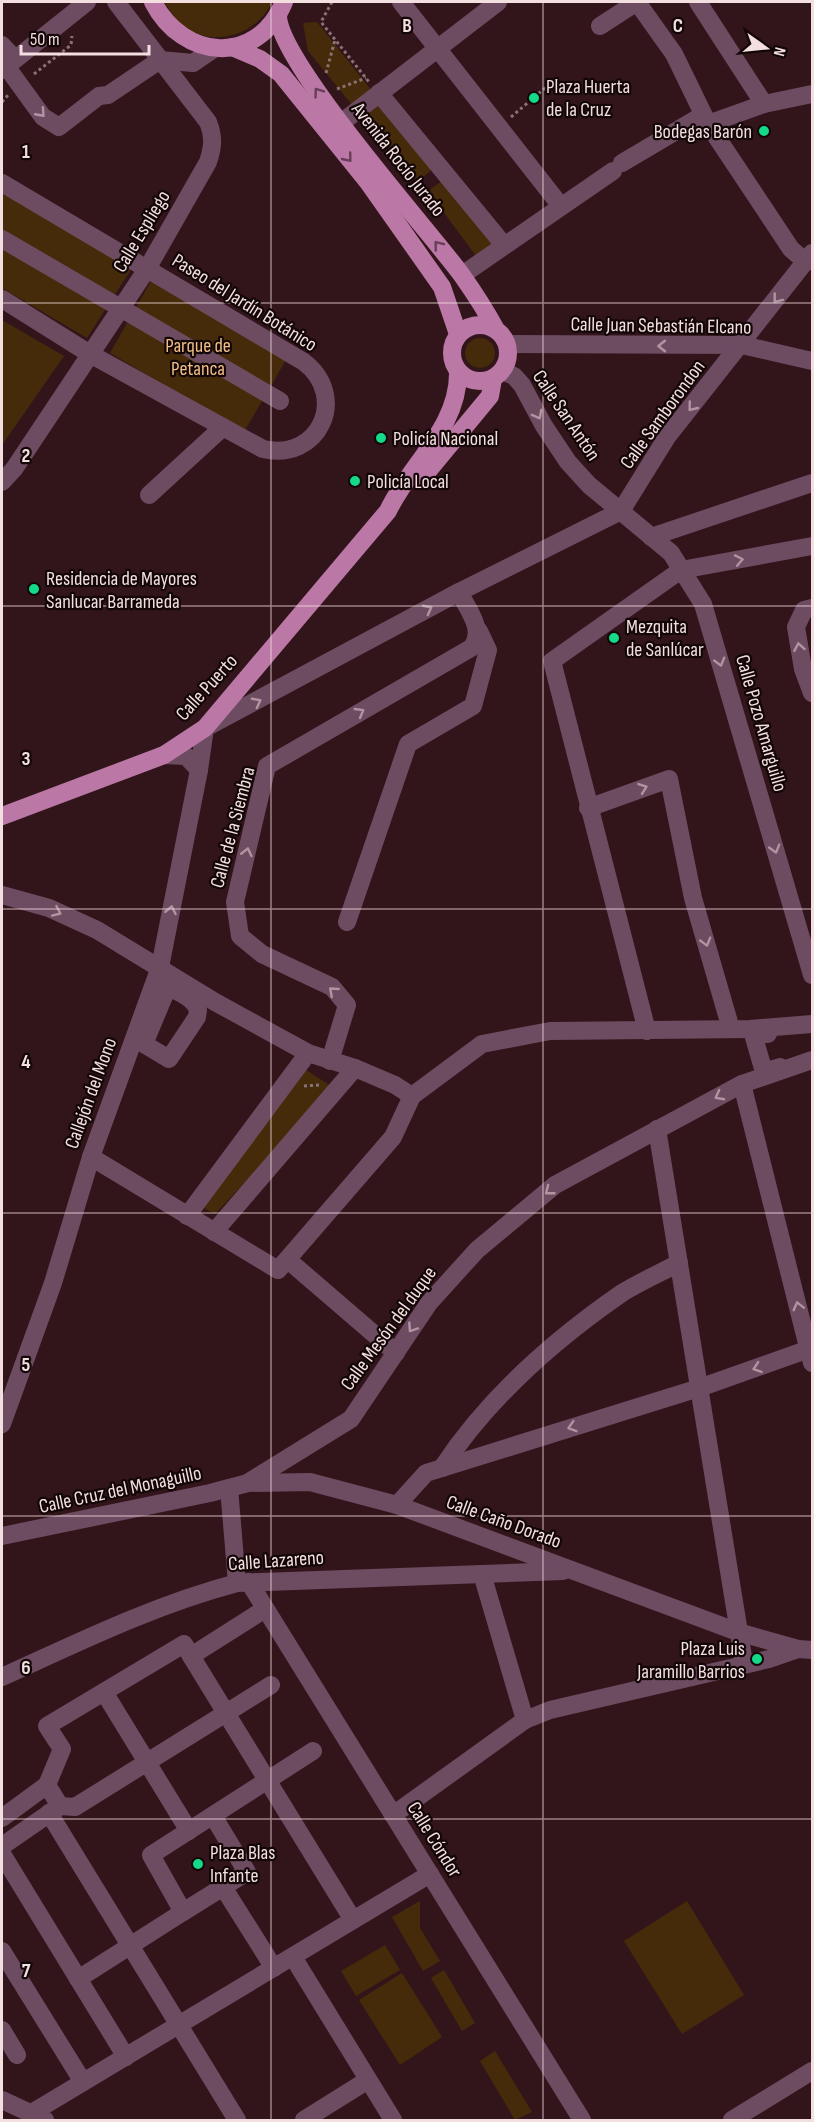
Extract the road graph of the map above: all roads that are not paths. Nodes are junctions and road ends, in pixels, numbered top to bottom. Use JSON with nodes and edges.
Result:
{"nodes":[{"id":1,"x":153,"y":2,"type":"edge"},
{"id":2,"x":402,"y":2,"type":"edge"},
{"id":3,"x":498,"y":2,"type":"edge"},
{"id":4,"x":698,"y":2,"type":"edge"},
{"id":5,"x":75,"y":5,"type":"edge"},
{"id":6,"x":121,"y":5,"type":"edge"},
{"id":7,"x":281,"y":8,"type":"edge"},
{"id":8,"x":600,"y":26,"type":"dead end"},
{"id":9,"x":2,"y":45,"type":"edge"},
{"id":10,"x":223,"y":47,"type":"junction"},
{"id":11,"x":437,"y":50,"type":"junction"},
{"id":12,"x":160,"y":60,"type":"junction"},
{"id":13,"x":193,"y":63,"type":"junction"},
{"id":14,"x":7,"y":65,"type":"edge"},
{"id":15,"x":379,"y":93,"type":"junction"},
{"id":16,"x":813,"y":94,"type":"edge"},
{"id":17,"x":189,"y":97,"type":"junction"},
{"id":18,"x":764,"y":104,"type":"junction"},
{"id":19,"x":706,"y":119,"type":"junction"},
{"id":20,"x":341,"y":123,"type":"junction"},
{"id":21,"x":2,"y":183,"type":"edge"},
{"id":22,"x":560,"y":205,"type":"junction"},
{"id":23,"x":2,"y":239,"type":"edge"},
{"id":24,"x":504,"y":245,"type":"junction"},
{"id":25,"x":809,"y":258,"type":"edge"},
{"id":26,"x":147,"y":269,"type":"junction"},
{"id":27,"x":462,"y":275,"type":"junction"},
{"id":28,"x":2,"y":299,"type":"edge"},
{"id":29,"x":120,"y":308,"type":"junction"},
{"id":30,"x":495,"y":328,"type":"junction"},
{"id":31,"x":458,"y":334,"type":"junction"},
{"id":32,"x":507,"y":344,"type":"junction"},
{"id":33,"x":742,"y":345,"type":"junction"},
{"id":34,"x":90,"y":354,"type":"junction"},
{"id":35,"x":813,"y":361,"type":"edge"},
{"id":36,"x":458,"y":372,"type":"junction"},
{"id":37,"x":497,"y":375,"type":"junction"},
{"id":38,"x":280,"y":401,"type":"dead end"},
{"id":39,"x":223,"y":427,"type":"junction"},
{"id":40,"x":2,"y":482,"type":"edge"},
{"id":41,"x":813,"y":483,"type":"edge"},
{"id":42,"x":149,"y":495,"type":"dead end"},
{"id":43,"x":388,"y":511,"type":"junction"},
{"id":44,"x":621,"y":511,"type":"junction"},
{"id":45,"x":651,"y":537,"type":"junction"},
{"id":46,"x":813,"y":546,"type":"edge"},
{"id":47,"x":681,"y":570,"type":"junction"},
{"id":48,"x":459,"y":592,"type":"junction"},
{"id":49,"x":813,"y":608,"type":"edge"},
{"id":50,"x":479,"y":631,"type":"junction"},
{"id":51,"x":812,"y":693,"type":"edge"},
{"id":52,"x":204,"y":728,"type":"junction"},
{"id":53,"x":164,"y":755,"type":"junction"},
{"id":54,"x":199,"y":770,"type":"junction"},
{"id":55,"x":588,"y":808,"type":"junction"},
{"id":56,"x":2,"y":816,"type":"edge"},
{"id":57,"x":2,"y":895,"type":"edge"},
{"id":58,"x":347,"y":922,"type":"dead end"},
{"id":59,"x":160,"y":967,"type":"junction"},
{"id":60,"x":813,"y":975,"type":"edge"},
{"id":61,"x":214,"y":1002,"type":"junction"},
{"id":62,"x":813,"y":1024,"type":"edge"},
{"id":63,"x":731,"y":1029,"type":"junction"},
{"id":64,"x":647,"y":1031,"type":"junction"},
{"id":65,"x":813,"y":1032,"type":"edge"},
{"id":66,"x":130,"y":1048,"type":"junction"},
{"id":67,"x":308,"y":1053,"type":"junction"},
{"id":68,"x":813,"y":1055,"type":"edge"},
{"id":69,"x":813,"y":1060,"type":"edge"},
{"id":70,"x":330,"y":1061,"type":"junction"},
{"id":71,"x":355,"y":1068,"type":"junction"},
{"id":72,"x":742,"y":1084,"type":"junction"},
{"id":73,"x":412,"y":1096,"type":"junction"},
{"id":74,"x":657,"y":1129,"type":"junction"},
{"id":75,"x":91,"y":1157,"type":"junction"},
{"id":76,"x":187,"y":1216,"type":"junction"},
{"id":77,"x":214,"y":1232,"type":"junction"},
{"id":78,"x":679,"y":1263,"type":"junction"},
{"id":79,"x":283,"y":1265,"type":"junction"},
{"id":80,"x":396,"y":1353,"type":"junction"},
{"id":81,"x":811,"y":1354,"type":"edge"},
{"id":82,"x":699,"y":1388,"type":"junction"},
{"id":83,"x":2,"y":1424,"type":"edge"},
{"id":84,"x":442,"y":1467,"type":"junction"},
{"id":85,"x":248,"y":1483,"type":"junction"},
{"id":86,"x":230,"y":1488,"type":"junction"},
{"id":87,"x":397,"y":1505,"type":"junction"},
{"id":88,"x":2,"y":1536,"type":"edge"},
{"id":89,"x":572,"y":1570,"type":"junction"},
{"id":90,"x":482,"y":1574,"type":"junction"},
{"id":91,"x":243,"y":1582,"type":"junction"},
{"id":92,"x":265,"y":1609,"type":"junction"},
{"id":93,"x":738,"y":1632,"type":"junction"},
{"id":94,"x":805,"y":1649,"type":"edge"},
{"id":95,"x":191,"y":1656,"type":"junction"},
{"id":96,"x":744,"y":1663,"type":"junction"},
{"id":97,"x":2,"y":1677,"type":"edge"},
{"id":98,"x":271,"y":1685,"type":"dead end"},
{"id":99,"x":104,"y":1692,"type":"junction"},
{"id":100,"x":226,"y":1712,"type":"junction"},
{"id":101,"x":525,"y":1720,"type":"junction"},
{"id":102,"x":313,"y":1751,"type":"dead end"},
{"id":103,"x":147,"y":1762,"type":"junction"},
{"id":104,"x":267,"y":1780,"type":"junction"},
{"id":105,"x":47,"y":1785,"type":"junction"},
{"id":106,"x":55,"y":1809,"type":"junction"},
{"id":107,"x":393,"y":1815,"type":"junction"},
{"id":108,"x":213,"y":1816,"type":"junction"},
{"id":109,"x":2,"y":1818,"type":"edge"},
{"id":110,"x":189,"y":1831,"type":"junction"},
{"id":111,"x":2,"y":1846,"type":"edge"},
{"id":112,"x":2,"y":1854,"type":"edge"},
{"id":113,"x":430,"y":1874,"type":"junction"},
{"id":114,"x":223,"y":1887,"type":"junction"},
{"id":115,"x":183,"y":1912,"type":"junction"},
{"id":116,"x":353,"y":1920,"type":"junction"},
{"id":117,"x":131,"y":1946,"type":"junction"},
{"id":118,"x":2,"y":1951,"type":"edge"},
{"id":119,"x":293,"y":1957,"type":"junction"},
{"id":120,"x":274,"y":1968,"type":"junction"},
{"id":121,"x":78,"y":1979,"type":"junction"},
{"id":122,"x":179,"y":2025,"type":"junction"},
{"id":123,"x":2,"y":2030,"type":"edge"},
{"id":124,"x":17,"y":2055,"type":"dead end"},
{"id":125,"x":126,"y":2057,"type":"junction"},
{"id":126,"x":813,"y":2071,"type":"edge"},
{"id":127,"x":368,"y":2080,"type":"junction"},
{"id":128,"x":83,"y":2082,"type":"junction"},
{"id":129,"x":2,"y":2100,"type":"edge"},
{"id":130,"x":754,"y":2115,"type":"edge"},
{"id":131,"x":25,"y":2116,"type":"edge"},
{"id":132,"x":237,"y":2121,"type":"edge"},
{"id":133,"x":304,"y":2121,"type":"edge"},
{"id":134,"x":393,"y":2121,"type":"edge"},
{"id":135,"x":582,"y":2121,"type":"edge"},
{"id":136,"x":732,"y":2121,"type":"edge"}],
"edges":[{"from":1,"to":10,"type":"main road","name":"Avenida Rocío Jurado"},
{"from":2,"to":11,"type":"street"},
{"from":3,"to":11,"type":"street"},
{"from":4,"to":18,"type":"street"},
{"from":5,"to":14,"type":"street"},
{"from":6,"to":12,"type":"street","name":"Calle Espliego"},
{"from":7,"to":10,"type":"main road"},
{"from":20,"to":7,"type":"main road","name":"Avenida Rocío Jurado","one_way":true},
{"from":8,"to":19,"type":"street"},
{"from":9,"to":14,"type":"street"},
{"from":10,"to":13,"type":"street"},
{"from":10,"to":31,"type":"main road","name":"Avenida Rocío Jurado","one_way":true},
{"from":11,"to":15,"type":"street"},
{"from":11,"to":22,"type":"street"},
{"from":12,"to":13,"type":"street"},
{"from":14,"to":12,"type":"street","one_way":true},
{"from":12,"to":17,"type":"street","name":"Calle Espliego"},
{"from":13,"to":17,"type":"street"},
{"from":15,"to":20,"type":"street"},
{"from":15,"to":24,"type":"street","name":"Avenida Rocío Jurado"},
{"from":16,"to":18,"type":"street"},
{"from":17,"to":26,"type":"street","name":"Calle Espliego"},
{"from":18,"to":19,"type":"street"},
{"from":19,"to":22,"type":"street"},
{"from":19,"to":25,"type":"street"},
{"from":27,"to":20,"type":"main road","name":"Avenida Rocío Jurado","one_way":true},
{"from":21,"to":26,"type":"street","name":"Paseo del Jardín Botánico"},
{"from":22,"to":24,"type":"street"},
{"from":23,"to":29,"type":"street"},
{"from":24,"to":27,"type":"street"},
{"from":25,"to":33,"type":"street","name":"Calle Samborondon","one_way":true},
{"from":26,"to":29,"type":"street","name":"Calle Espliego"},
{"from":26,"to":39,"type":"street","name":"Paseo del Jardín Botánico"},
{"from":27,"to":30,"type":"main road","name":"Avenida Rocío Jurado"},
{"from":28,"to":34,"type":"street","name":"Paseo del Jardín Botánico"},
{"from":29,"to":34,"type":"street","name":"Calle Espliego"},
{"from":29,"to":38,"type":"street"},
{"from":30,"to":31,"type":"main road"},
{"from":30,"to":32,"type":"main road"},
{"from":31,"to":36,"type":"main road"},
{"from":33,"to":32,"type":"street","name":"Calle Juan Sebastián Elcano","one_way":true},
{"from":32,"to":37,"type":"main road"},
{"from":33,"to":35,"type":"street","name":"Calle Juan Sebastián Elcano"},
{"from":33,"to":44,"type":"street","name":"Calle Samborondon","one_way":true},
{"from":34,"to":39,"type":"street","name":"Paseo del Jardín Botánico"},
{"from":34,"to":40,"type":"street","name":"Calle Espliego"},
{"from":36,"to":37,"type":"main road"},
{"from":36,"to":43,"type":"main road","name":"Calle Puerto"},
{"from":37,"to":43,"type":"main road","name":"Calle Puerto"},
{"from":37,"to":44,"type":"street","name":"Calle San Antón","one_way":true},
{"from":39,"to":42,"type":"street"},
{"from":41,"to":45,"type":"street"},
{"from":43,"to":52,"type":"main road","name":"Calle Puerto"},
{"from":44,"to":45,"type":"street","name":"Calle Pozo Amarguillo"},
{"from":44,"to":48,"type":"street"},
{"from":45,"to":47,"type":"street","name":"Calle Pozo Amarguillo"},
{"from":47,"to":46,"type":"street","one_way":true},
{"from":47,"to":55,"type":"street"},
{"from":47,"to":60,"type":"street","name":"Calle Pozo Amarguillo","one_way":true},
{"from":48,"to":50,"type":"street"},
{"from":52,"to":48,"type":"street","one_way":true},
{"from":51,"to":49,"type":"street","one_way":true},
{"from":50,"to":58,"type":"street"},
{"from":70,"to":50,"type":"street","name":"Calle de la Siembra","one_way":true},
{"from":52,"to":53,"type":"main road","name":"Calle Puerto"},
{"from":52,"to":54,"type":"street","name":"Callejón del Mono"},
{"from":53,"to":54,"type":"street"},
{"from":53,"to":56,"type":"main road","name":"Calle Puerto"},
{"from":59,"to":54,"type":"street","name":"Callejón del Mono","one_way":true},
{"from":55,"to":63,"type":"street","one_way":true},
{"from":55,"to":64,"type":"street"},
{"from":57,"to":59,"type":"street","one_way":true},
{"from":59,"to":61,"type":"street"},
{"from":59,"to":66,"type":"street","name":"Callejón del Mono"},
{"from":61,"to":66,"type":"street"},
{"from":61,"to":67,"type":"street"},
{"from":62,"to":63,"type":"street"},
{"from":63,"to":64,"type":"street"},
{"from":64,"to":73,"type":"street"},
{"from":65,"to":68,"type":"street"},
{"from":66,"to":75,"type":"street","name":"Callejón del Mono"},
{"from":67,"to":70,"type":"street"},
{"from":67,"to":76,"type":"street"},
{"from":69,"to":72,"type":"street","name":"Calle Mesón del duque"},
{"from":70,"to":71,"type":"street"},
{"from":71,"to":73,"type":"street"},
{"from":71,"to":77,"type":"street"},
{"from":72,"to":74,"type":"street","name":"Calle Mesón del duque","one_way":true},
{"from":81,"to":72,"type":"street","one_way":true},
{"from":73,"to":79,"type":"street"},
{"from":74,"to":78,"type":"street"},
{"from":74,"to":80,"type":"street","name":"Calle Mesón del duque","one_way":true},
{"from":75,"to":76,"type":"street"},
{"from":75,"to":83,"type":"street","name":"Callejón del Mono"},
{"from":76,"to":77,"type":"street"},
{"from":77,"to":79,"type":"street"},
{"from":78,"to":82,"type":"street"},
{"from":78,"to":84,"type":"street"},
{"from":79,"to":80,"type":"street"},
{"from":80,"to":85,"type":"street","name":"Calle Mesón del duque"},
{"from":81,"to":82,"type":"street","one_way":true},
{"from":82,"to":84,"type":"street","one_way":true},
{"from":82,"to":93,"type":"street"},
{"from":84,"to":87,"type":"street"},
{"from":85,"to":86,"type":"street","name":"Calle Cruz del Monaguillo"},
{"from":85,"to":87,"type":"street","name":"Calle Caño Dorado"},
{"from":86,"to":88,"type":"street","name":"Calle Cruz del Monaguillo"},
{"from":86,"to":91,"type":"street"},
{"from":87,"to":89,"type":"street","name":"Calle Caño Dorado"},
{"from":89,"to":90,"type":"street","name":"Calle Lazareno"},
{"from":89,"to":93,"type":"street","name":"Calle Caño Dorado"},
{"from":90,"to":91,"type":"street","name":"Calle Lazareno"},
{"from":90,"to":101,"type":"street"},
{"from":91,"to":92,"type":"street","name":"Calle Cóndor"},
{"from":91,"to":97,"type":"street","name":"Calle Lazareno"},
{"from":92,"to":95,"type":"street"},
{"from":92,"to":107,"type":"street","name":"Calle Cóndor"},
{"from":93,"to":94,"type":"street"},
{"from":93,"to":96,"type":"street"},
{"from":94,"to":96,"type":"street"},
{"from":95,"to":99,"type":"street"},
{"from":95,"to":100,"type":"street"},
{"from":96,"to":101,"type":"street"},
{"from":98,"to":100,"type":"street"},
{"from":99,"to":103,"type":"street"},
{"from":99,"to":105,"type":"street"},
{"from":100,"to":103,"type":"street"},
{"from":100,"to":104,"type":"street"},
{"from":101,"to":107,"type":"street"},
{"from":102,"to":104,"type":"street"},
{"from":103,"to":106,"type":"street"},
{"from":103,"to":110,"type":"street"},
{"from":104,"to":108,"type":"street"},
{"from":104,"to":116,"type":"street"},
{"from":105,"to":106,"type":"street"},
{"from":105,"to":109,"type":"street"},
{"from":106,"to":111,"type":"street"},
{"from":106,"to":117,"type":"street"},
{"from":107,"to":113,"type":"street","name":"Calle Cóndor"},
{"from":108,"to":110,"type":"street"},
{"from":108,"to":114,"type":"street"},
{"from":110,"to":115,"type":"street"},
{"from":112,"to":121,"type":"street"},
{"from":113,"to":116,"type":"street"},
{"from":113,"to":135,"type":"street","name":"Calle Cóndor"},
{"from":114,"to":115,"type":"street"},
{"from":114,"to":120,"type":"street"},
{"from":115,"to":117,"type":"street"},
{"from":116,"to":119,"type":"street"},
{"from":117,"to":121,"type":"street"},
{"from":117,"to":122,"type":"street"},
{"from":118,"to":128,"type":"street"},
{"from":119,"to":120,"type":"street"},
{"from":119,"to":127,"type":"street"},
{"from":120,"to":122,"type":"street"},
{"from":121,"to":125,"type":"street"},
{"from":122,"to":125,"type":"street"},
{"from":122,"to":132,"type":"street"},
{"from":123,"to":124,"type":"street"},
{"from":125,"to":128,"type":"street"},
{"from":126,"to":130,"type":"street"},
{"from":127,"to":133,"type":"street"},
{"from":127,"to":134,"type":"street"},
{"from":128,"to":131,"type":"street"},
{"from":129,"to":131,"type":"street"},
{"from":130,"to":136,"type":"street"}]}
